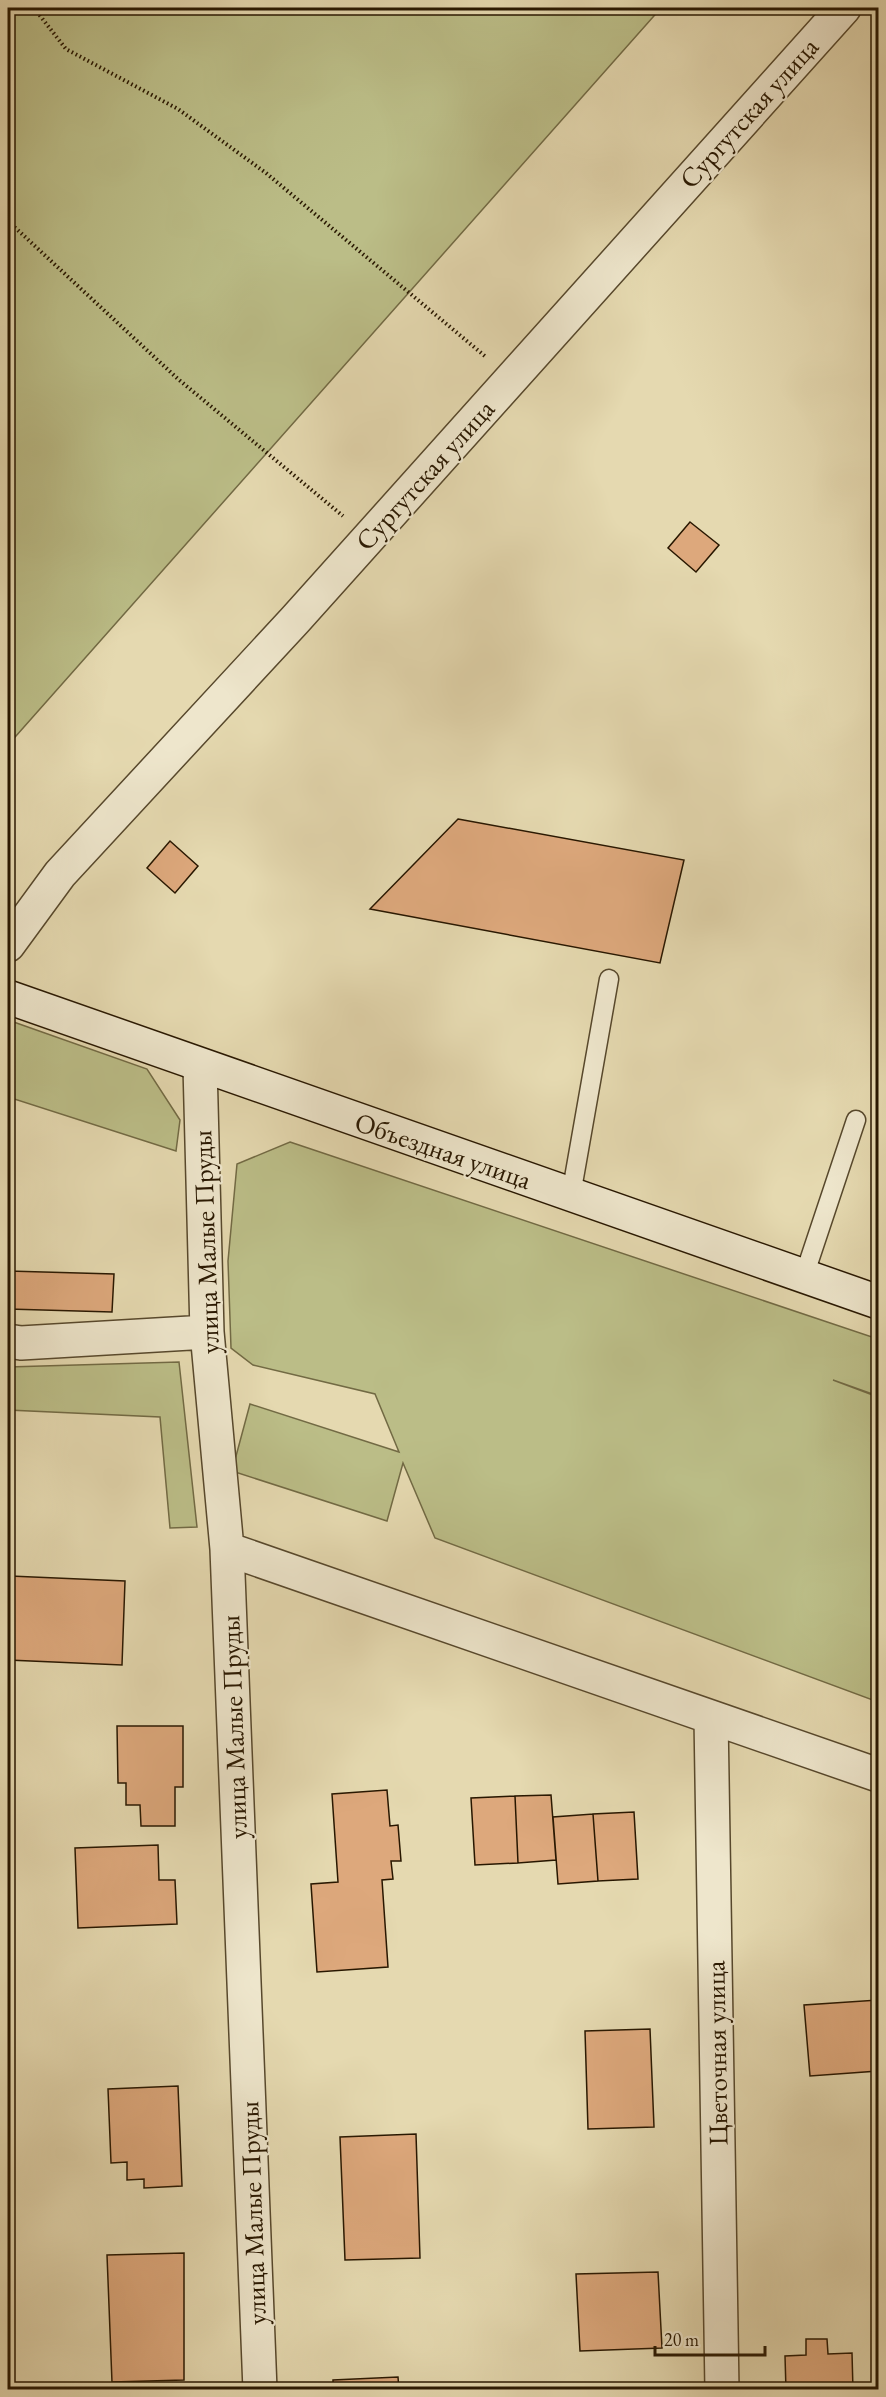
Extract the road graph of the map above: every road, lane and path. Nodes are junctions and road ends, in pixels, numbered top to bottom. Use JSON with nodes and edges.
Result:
{"nodes":[{"id":1,"x":34,"y":8,"type":"edge"},
{"id":2,"x":844,"y":8,"type":"edge"},
{"id":3,"x":8,"y":221,"type":"edge"},
{"id":4,"x":512,"y":378,"type":"junction"},
{"id":5,"x":369,"y":538,"type":"junction"},
{"id":6,"x":8,"y":945,"type":"edge"},
{"id":7,"x":609,"y":979,"type":"dead end"},
{"id":8,"x":8,"y":997,"type":"edge"},
{"id":9,"x":200,"y":1066,"type":"junction"},
{"id":10,"x":856,"y":1120,"type":"dead end"},
{"id":11,"x":571,"y":1195,"type":"junction"},
{"id":12,"x":804,"y":1276,"type":"junction"},
{"id":13,"x":879,"y":1302,"type":"edge"},
{"id":14,"x":207,"y":1332,"type":"junction"},
{"id":15,"x":8,"y":1341,"type":"edge"},
{"id":16,"x":227,"y":1549,"type":"junction"},
{"id":17,"x":711,"y":1717,"type":"junction"},
{"id":18,"x":879,"y":1775,"type":"edge"},
{"id":19,"x":260,"y":2390,"type":"edge"},
{"id":20,"x":722,"y":2390,"type":"edge"}],
"edges":[{"from":1,"to":4,"type":"path"},
{"from":2,"to":4,"type":"street","name":"Сургутская улица"},
{"from":3,"to":5,"type":"path"},
{"from":4,"to":5,"type":"street","name":"Сургутская улица"},
{"from":5,"to":6,"type":"street","name":"Сургутская улица"},
{"from":7,"to":11,"type":"lane"},
{"from":8,"to":9,"type":"street","name":"Объездная улица"},
{"from":9,"to":11,"type":"street","name":"Объездная улица"},
{"from":9,"to":14,"type":"street","name":"улица Малые Пруды"},
{"from":10,"to":12,"type":"lane"},
{"from":11,"to":12,"type":"street","name":"Объездная улица"},
{"from":12,"to":13,"type":"street","name":"Объездная улица"},
{"from":14,"to":15,"type":"street"},
{"from":14,"to":16,"type":"street","name":"улица Малые Пруды"},
{"from":16,"to":17,"type":"street"},
{"from":16,"to":19,"type":"street","name":"улица Малые Пруды"},
{"from":17,"to":18,"type":"street"},
{"from":17,"to":20,"type":"street","name":"Цветочная улица"}]}
